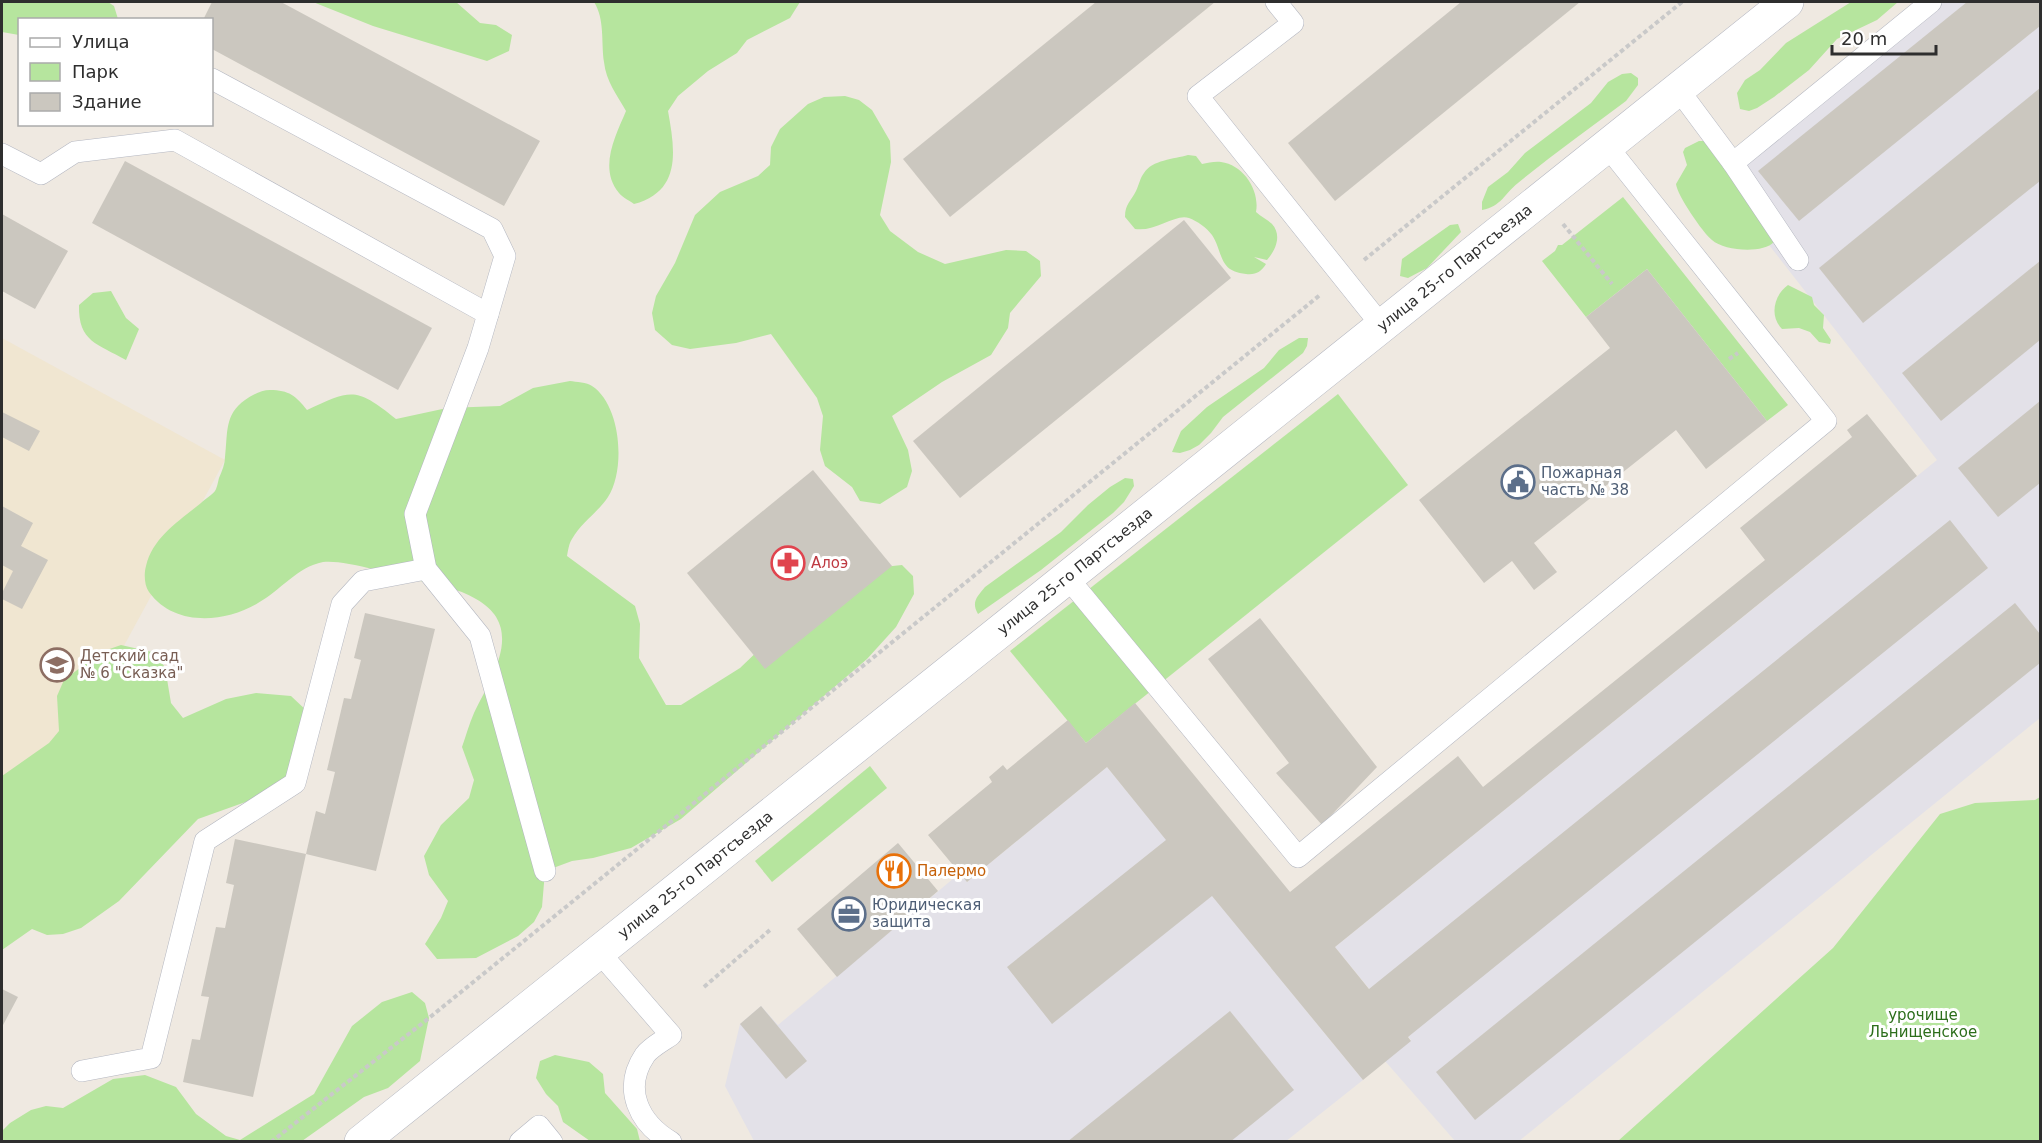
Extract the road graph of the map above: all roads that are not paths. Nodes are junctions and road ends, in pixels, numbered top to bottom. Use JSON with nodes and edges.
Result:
{"nodes":[{"id":1,"x":1276,"y":2,"type":"edge"},
{"id":2,"x":1787,"y":2,"type":"edge"},
{"id":3,"x":1931,"y":2,"type":"edge"},
{"id":4,"x":213,"y":80,"type":"edge"},
{"id":5,"x":1678,"y":89,"type":"junction"},
{"id":6,"x":175,"y":132,"type":"edge"},
{"id":7,"x":1607,"y":146,"type":"junction"},
{"id":8,"x":2,"y":154,"type":"edge"},
{"id":9,"x":1733,"y":163,"type":"junction"},
{"id":10,"x":1798,"y":260,"type":"dead end"},
{"id":11,"x":488,"y":314,"type":"junction"},
{"id":12,"x":1382,"y":326,"type":"junction"},
{"id":13,"x":426,"y":569,"type":"junction"},
{"id":14,"x":1067,"y":577,"type":"junction"},
{"id":15,"x":544,"y":871,"type":"dead end"},
{"id":16,"x":599,"y":952,"type":"junction"},
{"id":17,"x":82,"y":1071,"type":"dead end"},
{"id":18,"x":375,"y":1137,"type":"edge"},
{"id":19,"x":520,"y":1142,"type":"edge"},
{"id":20,"x":552,"y":1142,"type":"edge"},
{"id":21,"x":671,"y":1142,"type":"edge"}],
"edges":[{"from":1,"to":12,"type":"lane"},
{"from":2,"to":5,"type":"street","name":"улица 25-го Партсъезда"},
{"from":3,"to":9,"type":"lane"},
{"from":4,"to":11,"type":"lane"},
{"from":5,"to":7,"type":"street","name":"улица 25-го Партсъезда"},
{"from":5,"to":9,"type":"lane"},
{"from":6,"to":8,"type":"lane"},
{"from":6,"to":11,"type":"lane"},
{"from":7,"to":12,"type":"street","name":"улица 25-го Партсъезда"},
{"from":7,"to":14,"type":"lane"},
{"from":9,"to":10,"type":"lane"},
{"from":11,"to":13,"type":"lane"},
{"from":12,"to":14,"type":"street","name":"улица 25-го Партсъезда"},
{"from":13,"to":15,"type":"lane"},
{"from":13,"to":17,"type":"lane"},
{"from":14,"to":16,"type":"street","name":"улица 25-го Партсъезда"},
{"from":16,"to":18,"type":"street","name":"улица 25-го Партсъезда"},
{"from":16,"to":21,"type":"lane"},
{"from":19,"to":20,"type":"lane"}]}
